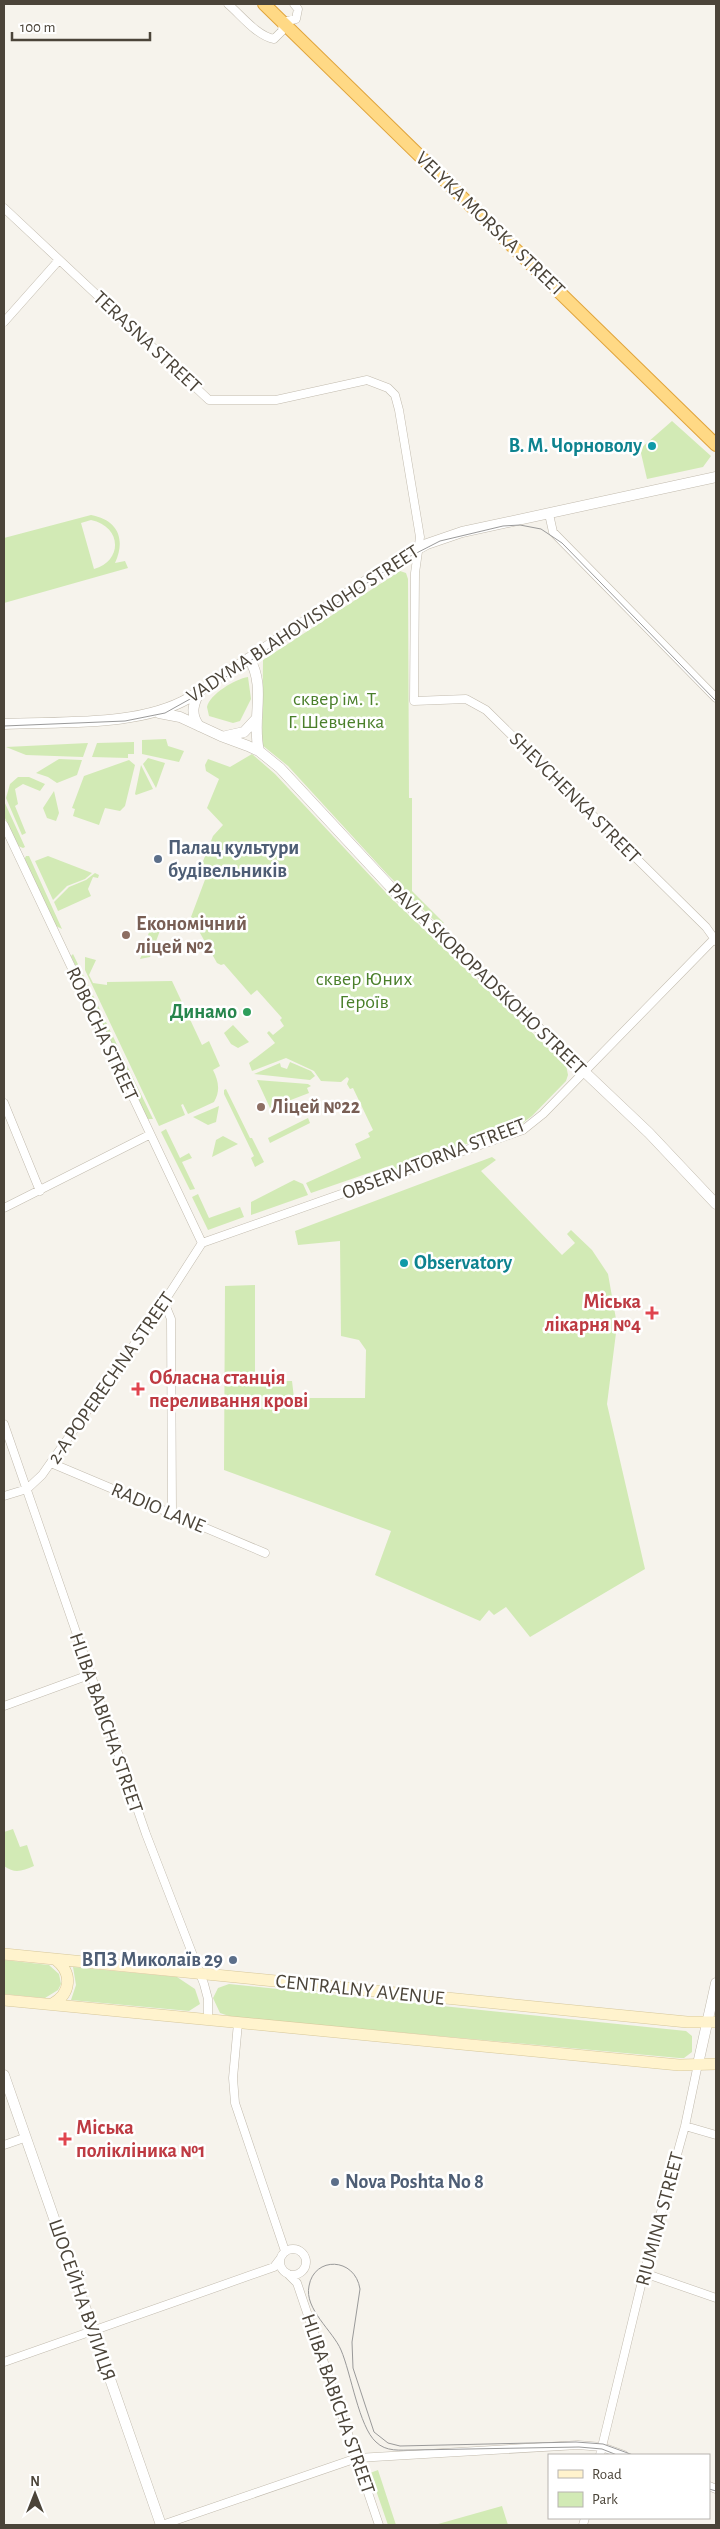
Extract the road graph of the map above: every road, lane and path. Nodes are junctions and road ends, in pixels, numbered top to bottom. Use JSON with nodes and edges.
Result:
{"nodes":[{"id":1,"x":228,"y":4,"type":"edge"},
{"id":2,"x":264,"y":4,"type":"edge"},
{"id":3,"x":294,"y":4,"type":"edge"},
{"id":4,"x":283,"y":22,"type":"junction"},
{"id":5,"x":4,"y":208,"type":"edge"},
{"id":6,"x":59,"y":260,"type":"junction"},
{"id":7,"x":4,"y":322,"type":"edge"},
{"id":8,"x":716,"y":445,"type":"edge"},
{"id":9,"x":716,"y":477,"type":"edge"},
{"id":10,"x":549,"y":514,"type":"junction"},
{"id":11,"x":418,"y":548,"type":"junction"},
{"id":12,"x":249,"y":658,"type":"junction"},
{"id":13,"x":200,"y":691,"type":"junction"},
{"id":14,"x":716,"y":698,"type":"edge"},
{"id":15,"x":414,"y":701,"type":"joint"},
{"id":16,"x":155,"y":713,"type":"junction"},
{"id":17,"x":258,"y":717,"type":"junction"},
{"id":18,"x":4,"y":724,"type":"edge"},
{"id":19,"x":200,"y":727,"type":"junction"},
{"id":20,"x":221,"y":736,"type":"junction"},
{"id":21,"x":259,"y":751,"type":"junction"},
{"id":22,"x":4,"y":825,"type":"edge"},
{"id":23,"x":716,"y":939,"type":"edge"},
{"id":24,"x":584,"y":1072,"type":"junction"},
{"id":25,"x":4,"y":1103,"type":"edge"},
{"id":26,"x":149,"y":1135,"type":"junction"},
{"id":27,"x":40,"y":1191,"type":"junction"},
{"id":28,"x":716,"y":1204,"type":"edge"},
{"id":29,"x":4,"y":1208,"type":"edge"},
{"id":30,"x":202,"y":1243,"type":"junction"},
{"id":31,"x":164,"y":1302,"type":"junction"},
{"id":32,"x":4,"y":1424,"type":"edge"},
{"id":33,"x":51,"y":1463,"type":"junction"},
{"id":34,"x":27,"y":1489,"type":"junction"},
{"id":35,"x":4,"y":1496,"type":"edge"},
{"id":36,"x":172,"y":1514,"type":"junction"},
{"id":37,"x":265,"y":1553,"type":"dead end"},
{"id":38,"x":89,"y":1675,"type":"junction"},
{"id":39,"x":4,"y":1706,"type":"edge"},
{"id":40,"x":4,"y":1954,"type":"edge"},
{"id":41,"x":56,"y":1960,"type":"junction"},
{"id":42,"x":199,"y":1973,"type":"junction"},
{"id":43,"x":716,"y":1983,"type":"edge"},
{"id":44,"x":4,"y":2000,"type":"edge"},
{"id":45,"x":52,"y":2004,"type":"junction"},
{"id":46,"x":208,"y":2020,"type":"junction"},
{"id":47,"x":712,"y":2022,"type":"edge"},
{"id":48,"x":238,"y":2023,"type":"junction"},
{"id":49,"x":698,"y":2064,"type":"junction"},
{"id":50,"x":716,"y":2064,"type":"edge"},
{"id":51,"x":4,"y":2075,"type":"edge"},
{"id":52,"x":685,"y":2126,"type":"junction"},
{"id":53,"x":716,"y":2135,"type":"edge"},
{"id":54,"x":24,"y":2138,"type":"junction"},
{"id":55,"x":4,"y":2145,"type":"edge"},
{"id":56,"x":285,"y":2251,"type":"junction"},
{"id":57,"x":280,"y":2259,"type":"junction"},
{"id":58,"x":274,"y":2267,"type":"junction"},
{"id":59,"x":301,"y":2272,"type":"junction"},
{"id":60,"x":286,"y":2273,"type":"junction"},
{"id":61,"x":644,"y":2273,"type":"junction"},
{"id":62,"x":297,"y":2283,"type":"junction"},
{"id":63,"x":716,"y":2298,"type":"edge"},
{"id":64,"x":93,"y":2332,"type":"junction"},
{"id":65,"x":4,"y":2362,"type":"edge"},
{"id":66,"x":601,"y":2451,"type":"edge"},
{"id":67,"x":618,"y":2454,"type":"edge"},
{"id":68,"x":357,"y":2458,"type":"junction"},
{"id":69,"x":161,"y":2525,"type":"edge"},
{"id":70,"x":379,"y":2525,"type":"edge"}],
"edges":[{"from":1,"to":4,"type":"street"},
{"from":2,"to":4,"type":"highway","name":"VELYKA MORSKA STREET"},
{"from":3,"to":4,"type":"street"},
{"from":4,"to":8,"type":"highway","name":"VELYKA MORSKA STREET"},
{"from":5,"to":6,"type":"street","name":"TERASNA STREET"},
{"from":6,"to":7,"type":"street"},
{"from":6,"to":11,"type":"street","name":"TERASNA STREET"},
{"from":9,"to":10,"type":"street","name":"VADYMA BLAHOVISNOHO STREET"},
{"from":10,"to":11,"type":"street","name":"VADYMA BLAHOVISNOHO STREET"},
{"from":10,"to":14,"type":"street"},
{"from":11,"to":12,"type":"street","name":"VADYMA BLAHOVISNOHO STREET"},
{"from":11,"to":15,"type":"street","name":"TERASNA STREET"},
{"from":12,"to":13,"type":"street","name":"VADYMA BLAHOVISNOHO STREET"},
{"from":12,"to":17,"type":"street"},
{"from":13,"to":16,"type":"street","name":"VADYMA BLAHOVISNOHO STREET"},
{"from":13,"to":19,"type":"street"},
{"from":15,"to":23,"type":"street","name":"SHEVCHENKA STREET"},
{"from":16,"to":18,"type":"street","name":"VADYMA BLAHOVISNOHO STREET"},
{"from":16,"to":19,"type":"street","name":"PAVLA SKOROPADSKOHO STREET"},
{"from":17,"to":20,"type":"street"},
{"from":17,"to":21,"type":"street"},
{"from":19,"to":20,"type":"street","name":"PAVLA SKOROPADSKOHO STREET"},
{"from":20,"to":21,"type":"street","name":"PAVLA SKOROPADSKOHO STREET"},
{"from":21,"to":24,"type":"street","name":"PAVLA SKOROPADSKOHO STREET"},
{"from":22,"to":26,"type":"street","name":"ROBOCHA STREET"},
{"from":23,"to":24,"type":"street","name":"OBSERVATORNA STREET"},
{"from":24,"to":28,"type":"street","name":"PAVLA SKOROPADSKOHO STREET"},
{"from":24,"to":30,"type":"street","name":"OBSERVATORNA STREET"},
{"from":25,"to":27,"type":"street"},
{"from":26,"to":27,"type":"street"},
{"from":26,"to":30,"type":"street","name":"ROBOCHA STREET"},
{"from":27,"to":29,"type":"street"},
{"from":30,"to":31,"type":"street","name":"2-A POPERECHNA STREET"},
{"from":31,"to":33,"type":"street","name":"2-A POPERECHNA STREET"},
{"from":31,"to":36,"type":"street"},
{"from":32,"to":34,"type":"street","name":"HLIBA BABICHA STREET"},
{"from":33,"to":34,"type":"street","name":"2-A POPERECHNA STREET"},
{"from":33,"to":36,"type":"street","name":"RADIO LANE"},
{"from":34,"to":35,"type":"street"},
{"from":34,"to":38,"type":"street","name":"HLIBA BABICHA STREET"},
{"from":36,"to":37,"type":"street","name":"RADIO LANE"},
{"from":38,"to":39,"type":"street"},
{"from":38,"to":42,"type":"street","name":"HLIBA BABICHA STREET"},
{"from":40,"to":41,"type":"main road","name":"CENTRALNY AVENUE"},
{"from":41,"to":42,"type":"main road","name":"CENTRALNY AVENUE"},
{"from":41,"to":45,"type":"main road"},
{"from":42,"to":46,"type":"street","name":"HLIBA BABICHA STREET"},
{"from":42,"to":47,"type":"main road","name":"CENTRALNY AVENUE"},
{"from":43,"to":47,"type":"street","name":"RIUMINA STREET"},
{"from":44,"to":45,"type":"main road"},
{"from":45,"to":46,"type":"main road"},
{"from":46,"to":48,"type":"main road"},
{"from":47,"to":49,"type":"street","name":"RIUMINA STREET"},
{"from":48,"to":49,"type":"main road"},
{"from":48,"to":56,"type":"street"},
{"from":49,"to":50,"type":"main road"},
{"from":49,"to":52,"type":"street","name":"RIUMINA STREET"},
{"from":51,"to":54,"type":"street","name":"ШОСЕЙНА ВУЛИЦЯ"},
{"from":52,"to":53,"type":"street"},
{"from":52,"to":61,"type":"street","name":"RIUMINA STREET"},
{"from":54,"to":55,"type":"street"},
{"from":54,"to":64,"type":"street","name":"ШОСЕЙНА ВУЛИЦЯ"},
{"from":56,"to":57,"type":"street"},
{"from":56,"to":59,"type":"street"},
{"from":57,"to":58,"type":"street"},
{"from":57,"to":60,"type":"street"},
{"from":58,"to":60,"type":"street"},
{"from":58,"to":64,"type":"street"},
{"from":59,"to":60,"type":"street"},
{"from":59,"to":62,"type":"street"},
{"from":60,"to":62,"type":"street","name":"HLIBA BABICHA STREET"},
{"from":61,"to":63,"type":"street"},
{"from":61,"to":66,"type":"street","name":"RIUMINA STREET"},
{"from":62,"to":68,"type":"street","name":"HLIBA BABICHA STREET"},
{"from":64,"to":65,"type":"street"},
{"from":64,"to":69,"type":"street","name":"ШОСЕЙНА ВУЛИЦЯ"},
{"from":66,"to":67,"type":"street"},
{"from":66,"to":68,"type":"street"},
{"from":68,"to":69,"type":"street"},
{"from":68,"to":70,"type":"street","name":"HLIBA BABICHA STREET"}]}
